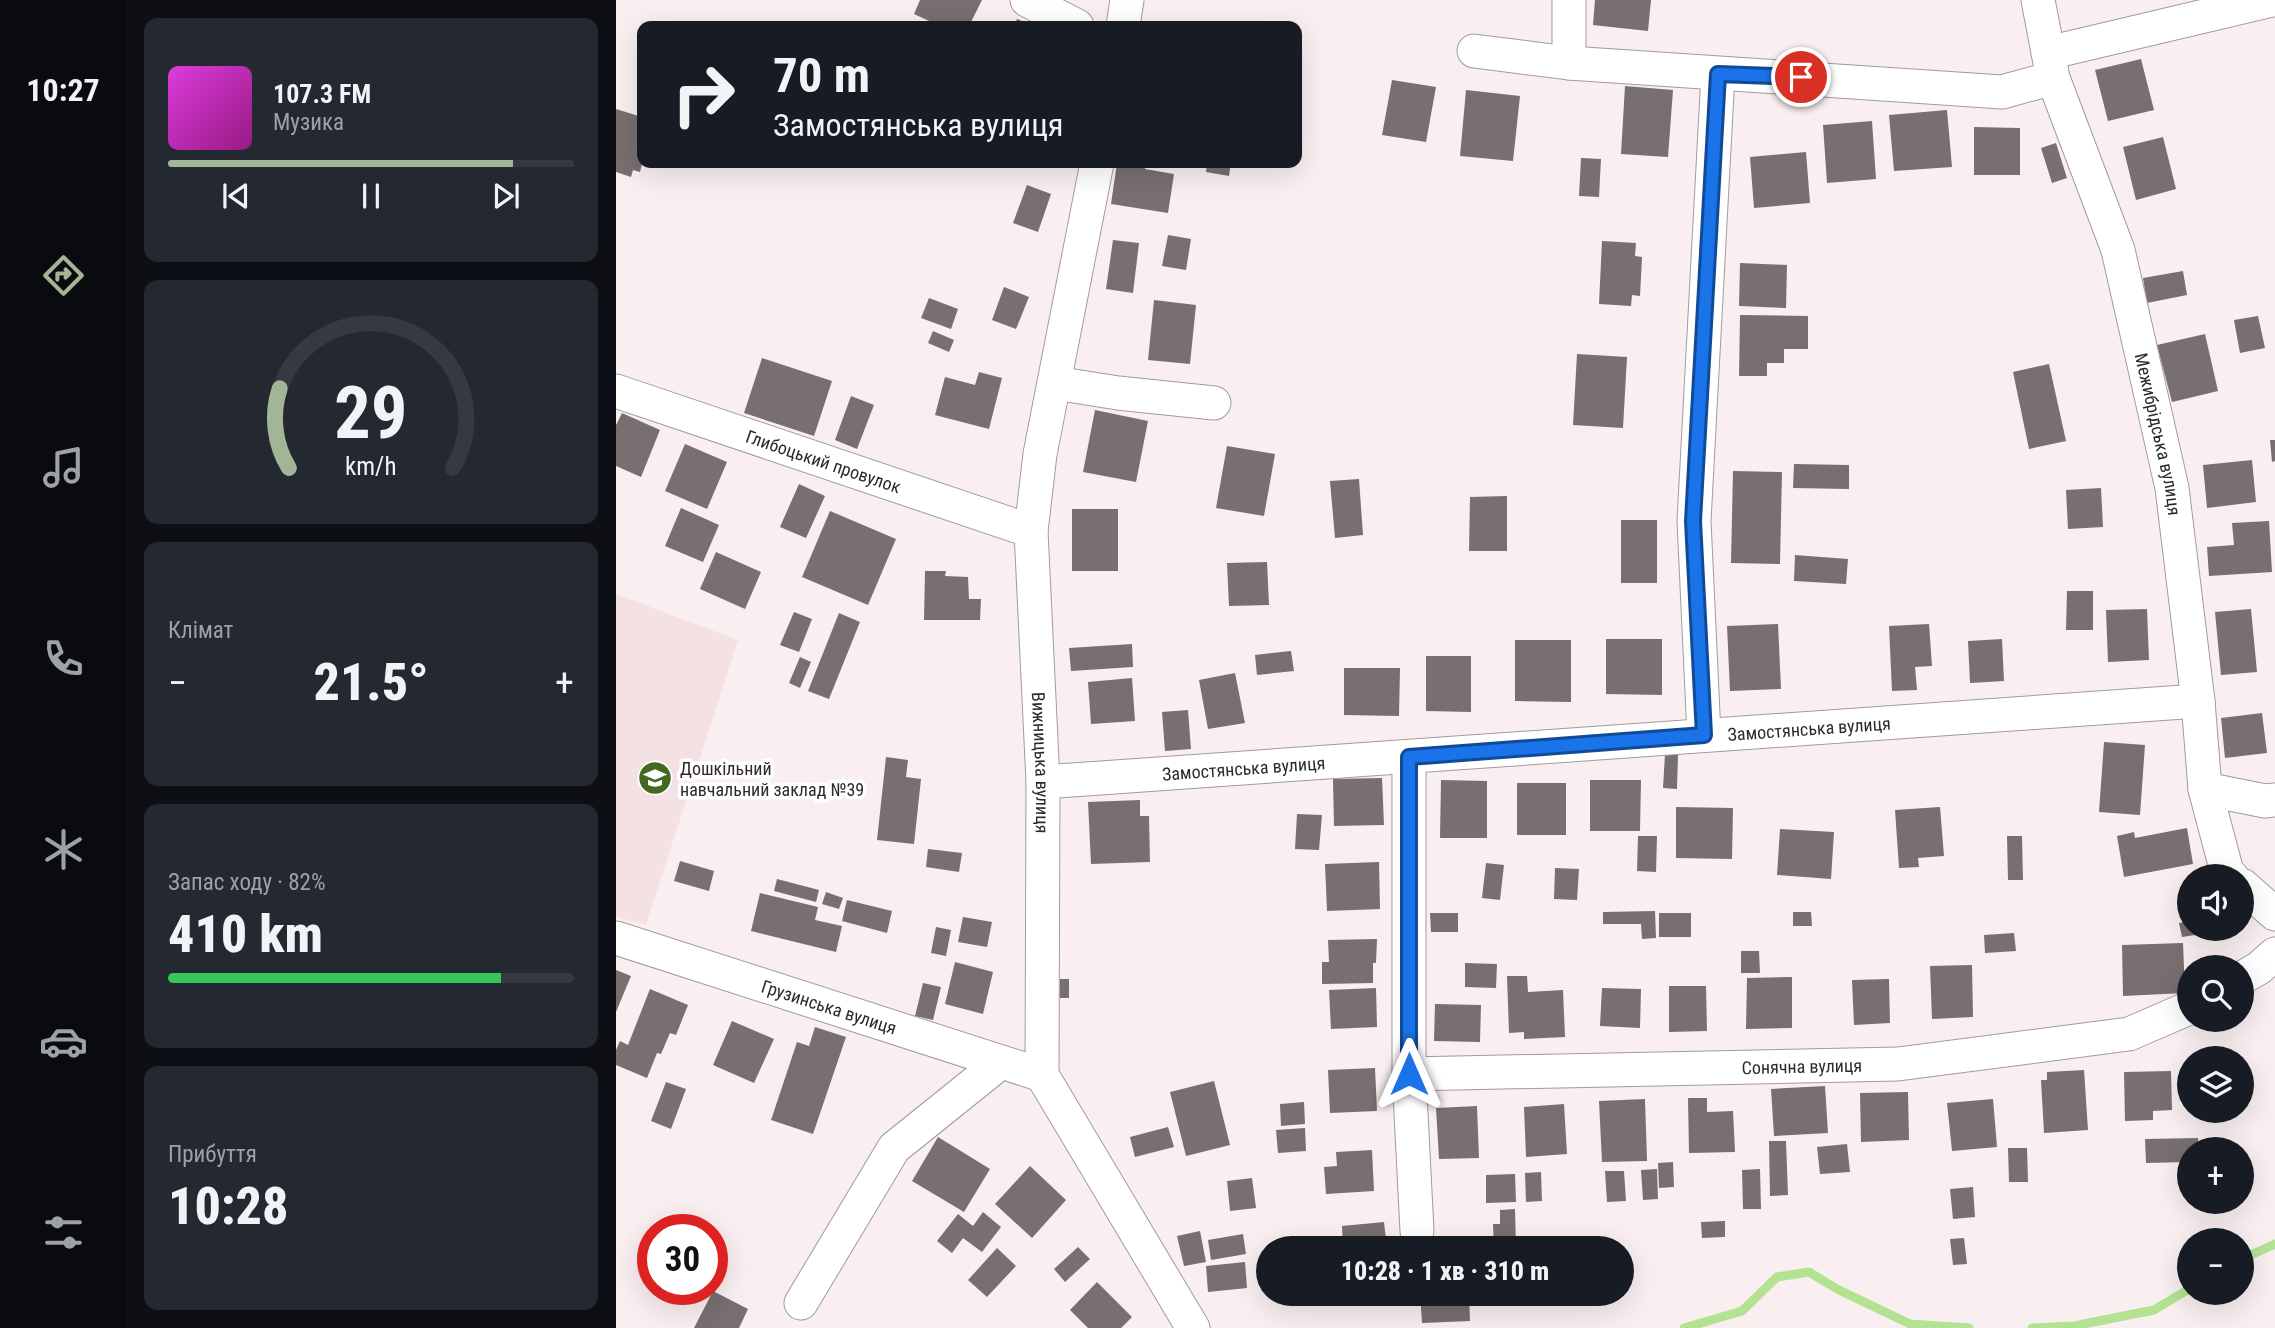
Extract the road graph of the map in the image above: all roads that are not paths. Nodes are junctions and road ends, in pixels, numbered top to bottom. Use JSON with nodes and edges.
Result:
{"nodes":[{"id":1,"x":1027,"y":0,"type":"edge"},
{"id":2,"x":1127,"y":0,"type":"edge"},
{"id":3,"x":1569,"y":0,"type":"edge"},
{"id":4,"x":2038,"y":0,"type":"edge"},
{"id":5,"x":2272,"y":0,"type":"edge"},
{"id":6,"x":1067,"y":21,"type":"edge"},
{"id":7,"x":1124,"y":21,"type":"edge"},
{"id":8,"x":1474,"y":51,"type":"dead end"},
{"id":9,"x":1569,"y":63,"type":"junction"},
{"id":10,"x":2050,"y":65,"type":"junction"},
{"id":11,"x":1718,"y":74,"type":"junction"},
{"id":12,"x":1096,"y":168,"type":"edge"},
{"id":13,"x":1055,"y":383,"type":"junction"},
{"id":14,"x":616,"y":391,"type":"edge"},
{"id":15,"x":1214,"y":403,"type":"dead end"},
{"id":16,"x":1031,"y":531,"type":"junction"},
{"id":17,"x":2198,"y":701,"type":"junction"},
{"id":18,"x":1704,"y":735,"type":"junction"},
{"id":19,"x":1409,"y":757,"type":"junction"},
{"id":20,"x":1043,"y":782,"type":"junction"},
{"id":21,"x":2205,"y":789,"type":"junction"},
{"id":22,"x":2275,"y":800,"type":"edge"},
{"id":23,"x":2225,"y":864,"type":"edge"},
{"id":24,"x":2254,"y":896,"type":"edge"},
{"id":25,"x":2275,"y":914,"type":"edge"},
{"id":26,"x":616,"y":938,"type":"edge"},
{"id":27,"x":2275,"y":954,"type":"edge"},
{"id":28,"x":2254,"y":971,"type":"edge"},
{"id":29,"x":2177,"y":1014,"type":"edge"},
{"id":30,"x":1001,"y":1062,"type":"junction"},
{"id":31,"x":1409,"y":1074,"type":"junction"},
{"id":32,"x":1042,"y":1075,"type":"junction"},
{"id":33,"x":1417,"y":1231,"type":"dead end"},
{"id":34,"x":801,"y":1303,"type":"dead end"},
{"id":35,"x":1193,"y":1328,"type":"edge"}],
"edges":[{"from":1,"to":6,"type":"street"},
{"from":2,"to":7,"type":"street"},
{"from":3,"to":9,"type":"street"},
{"from":4,"to":10,"type":"street","name":"Межибрідська вулиця"},
{"from":5,"to":10,"type":"street"},
{"from":8,"to":9,"type":"street"},
{"from":9,"to":11,"type":"street"},
{"from":10,"to":11,"type":"street"},
{"from":10,"to":17,"type":"street","name":"Межибрідська вулиця"},
{"from":11,"to":18,"type":"street"},
{"from":12,"to":13,"type":"street","name":"Вижницька вулиця"},
{"from":13,"to":15,"type":"street"},
{"from":13,"to":16,"type":"street","name":"Вижницька вулиця"},
{"from":14,"to":16,"type":"street","name":"Глибоцький провулок"},
{"from":16,"to":20,"type":"street","name":"Вижницька вулиця"},
{"from":17,"to":18,"type":"street","name":"Замостянська вулиця"},
{"from":17,"to":21,"type":"street","name":"Межибрідська вулиця"},
{"from":18,"to":19,"type":"street","name":"Замостянська вулиця"},
{"from":19,"to":20,"type":"street","name":"Замостянська вулиця"},
{"from":19,"to":31,"type":"street"},
{"from":20,"to":32,"type":"street","name":"Вижницька вулиця"},
{"from":21,"to":22,"type":"street"},
{"from":21,"to":23,"type":"street","name":"Межибрідська вулиця"},
{"from":24,"to":25,"type":"street"},
{"from":26,"to":30,"type":"street","name":"Грузинська вулиця"},
{"from":27,"to":28,"type":"street"},
{"from":29,"to":31,"type":"street","name":"Сонячна вулиця"},
{"from":30,"to":32,"type":"street","name":"Грузинська вулиця"},
{"from":30,"to":34,"type":"street"},
{"from":31,"to":33,"type":"street"},
{"from":32,"to":35,"type":"street"}]}
